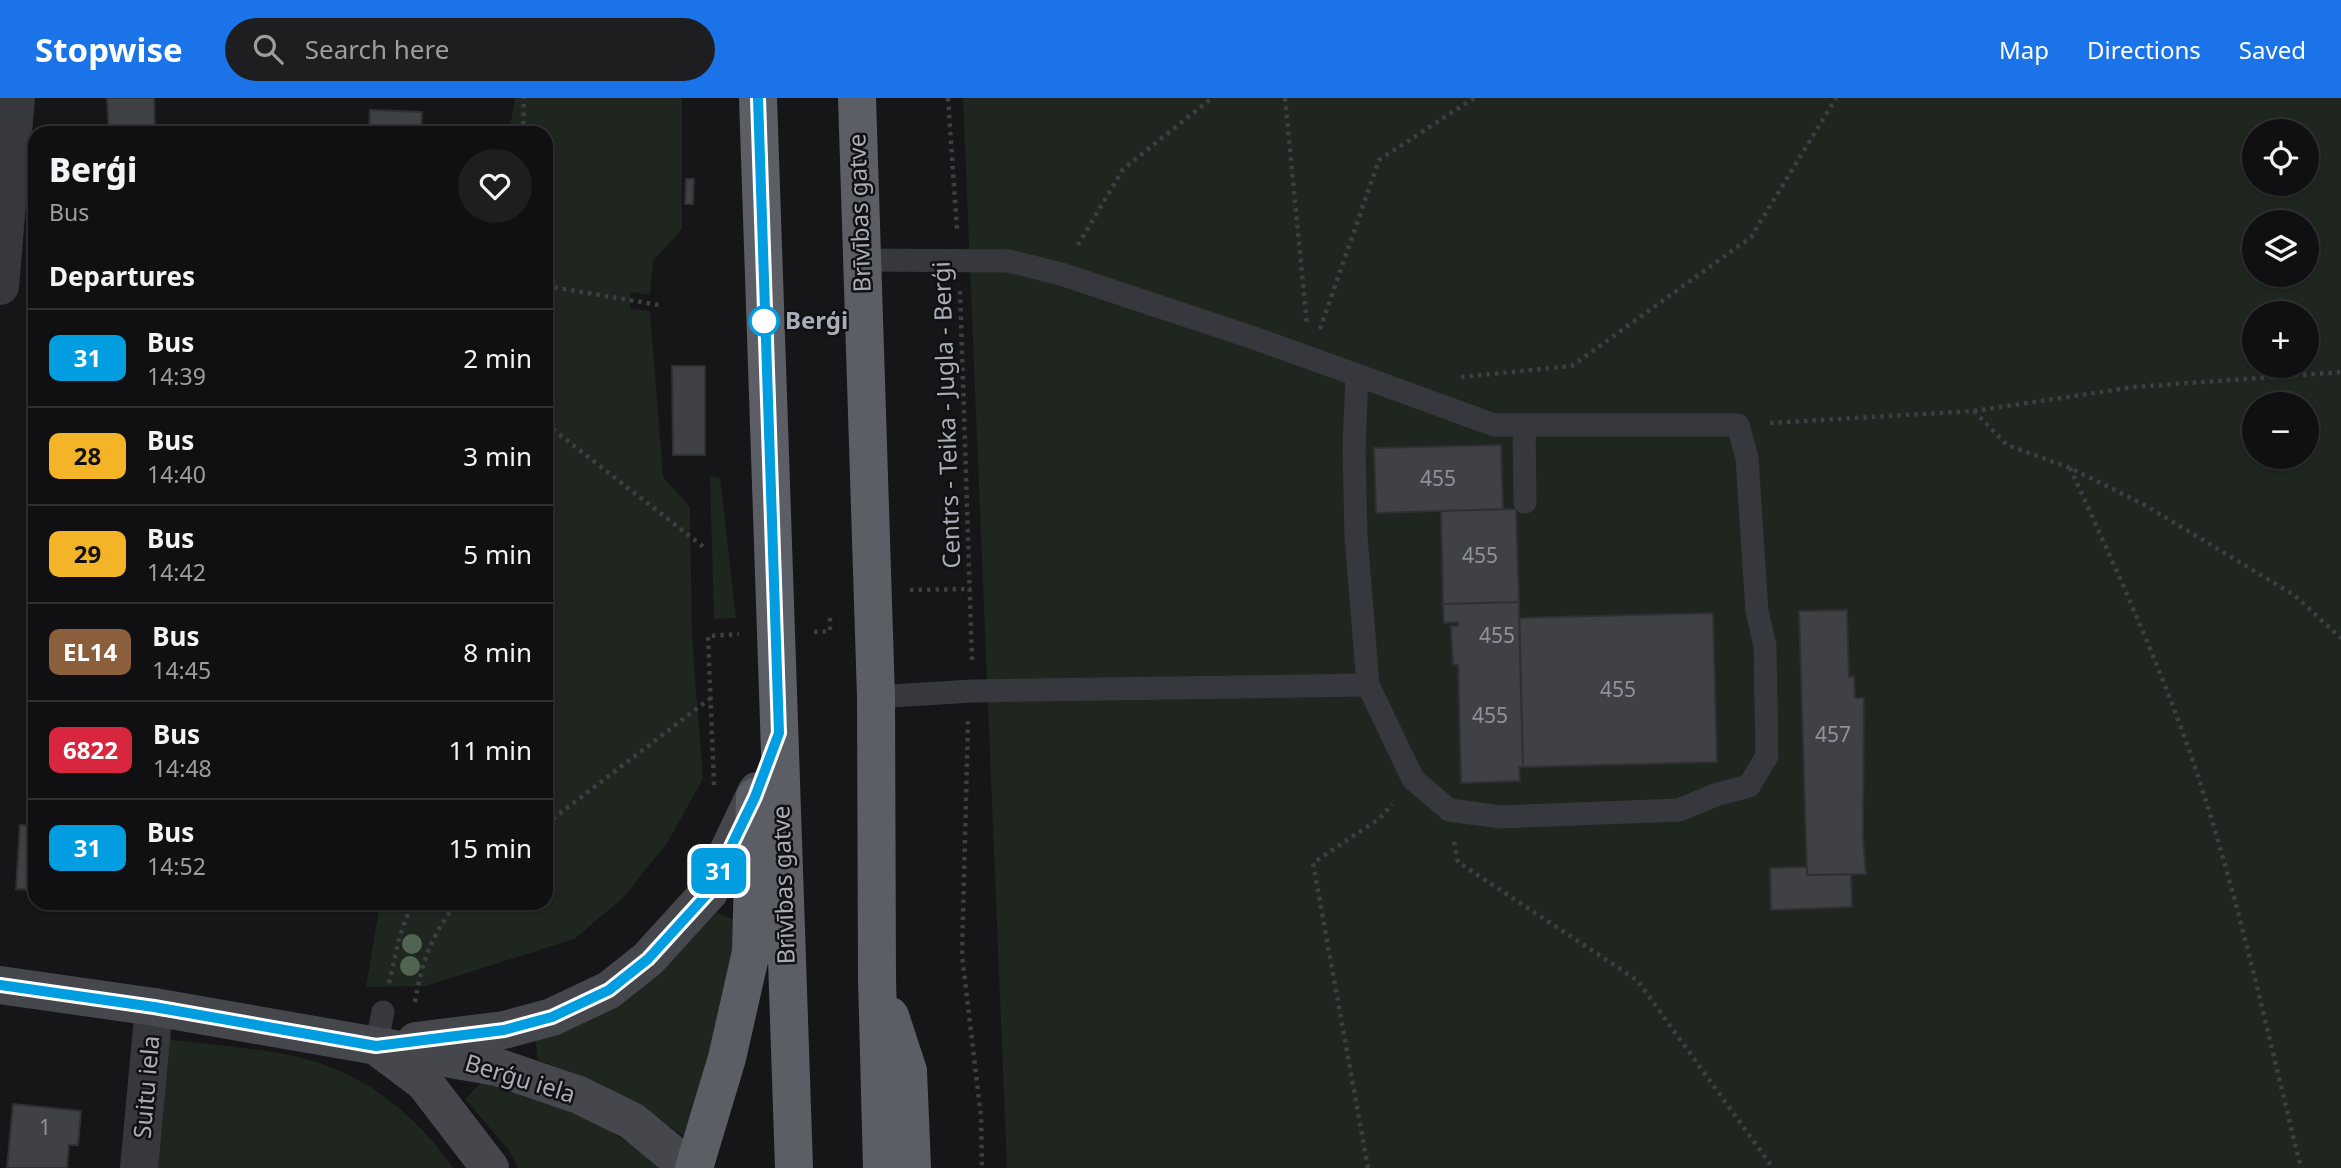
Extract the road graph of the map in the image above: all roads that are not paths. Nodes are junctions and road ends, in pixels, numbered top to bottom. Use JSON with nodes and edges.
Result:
{"nodes":[{"id":1,"x":16,"y":98,"type":"edge"},
{"id":2,"x":758,"y":98,"type":"edge"},
{"id":3,"x":857,"y":98,"type":"edge"},
{"id":4,"x":20,"y":235,"type":"edge"},
{"id":5,"x":861,"y":260,"type":"junction"},
{"id":6,"x":0,"y":286,"type":"edge"},
{"id":7,"x":1357,"y":375,"type":"junction"},
{"id":8,"x":1524,"y":425,"type":"junction"},
{"id":9,"x":1525,"y":502,"type":"dead end"},
{"id":10,"x":1368,"y":685,"type":"junction"},
{"id":11,"x":876,"y":697,"type":"junction"},
{"id":12,"x":779,"y":733,"type":"junction"},
{"id":13,"x":755,"y":797,"type":"junction"},
{"id":14,"x":877,"y":978,"type":"junction"},
{"id":15,"x":0,"y":985,"type":"edge"},
{"id":16,"x":154,"y":1007,"type":"junction"},
{"id":17,"x":379,"y":1029,"type":"junction"},
{"id":18,"x":139,"y":1168,"type":"edge"},
{"id":19,"x":490,"y":1168,"type":"edge"},
{"id":20,"x":689,"y":1168,"type":"edge"},
{"id":21,"x":694,"y":1168,"type":"edge"},
{"id":22,"x":794,"y":1168,"type":"edge"},
{"id":23,"x":882,"y":1168,"type":"edge"},
{"id":24,"x":912,"y":1168,"type":"edge"}],
"edges":[{"from":1,"to":4,"type":"street"},
{"from":2,"to":12,"type":"highway","name":"Brīvības gatve"},
{"from":3,"to":5,"type":"highway","name":"Brīvības gatve"},
{"from":4,"to":6,"type":"street"},
{"from":5,"to":7,"type":"lane"},
{"from":5,"to":11,"type":"highway","name":"Brīvības gatve"},
{"from":7,"to":8,"type":"lane"},
{"from":7,"to":10,"type":"lane"},
{"from":8,"to":9,"type":"lane"},
{"from":8,"to":10,"type":"lane"},
{"from":10,"to":11,"type":"lane"},
{"from":11,"to":14,"type":"highway","name":"Brīvības gatve"},
{"from":12,"to":13,"type":"main road"},
{"from":12,"to":22,"type":"highway","name":"Brīvības gatve"},
{"from":13,"to":17,"type":"main road"},
{"from":13,"to":21,"type":"highway"},
{"from":14,"to":23,"type":"highway","name":"Brīvības gatve"},
{"from":14,"to":24,"type":"highway"},
{"from":15,"to":16,"type":"main road","name":"Berģu iela"},
{"from":16,"to":17,"type":"main road","name":"Berģu iela"},
{"from":16,"to":18,"type":"street","name":"Suitu iela"},
{"from":17,"to":19,"type":"main road"},
{"from":17,"to":20,"type":"main road","name":"Berģu iela"}]}
